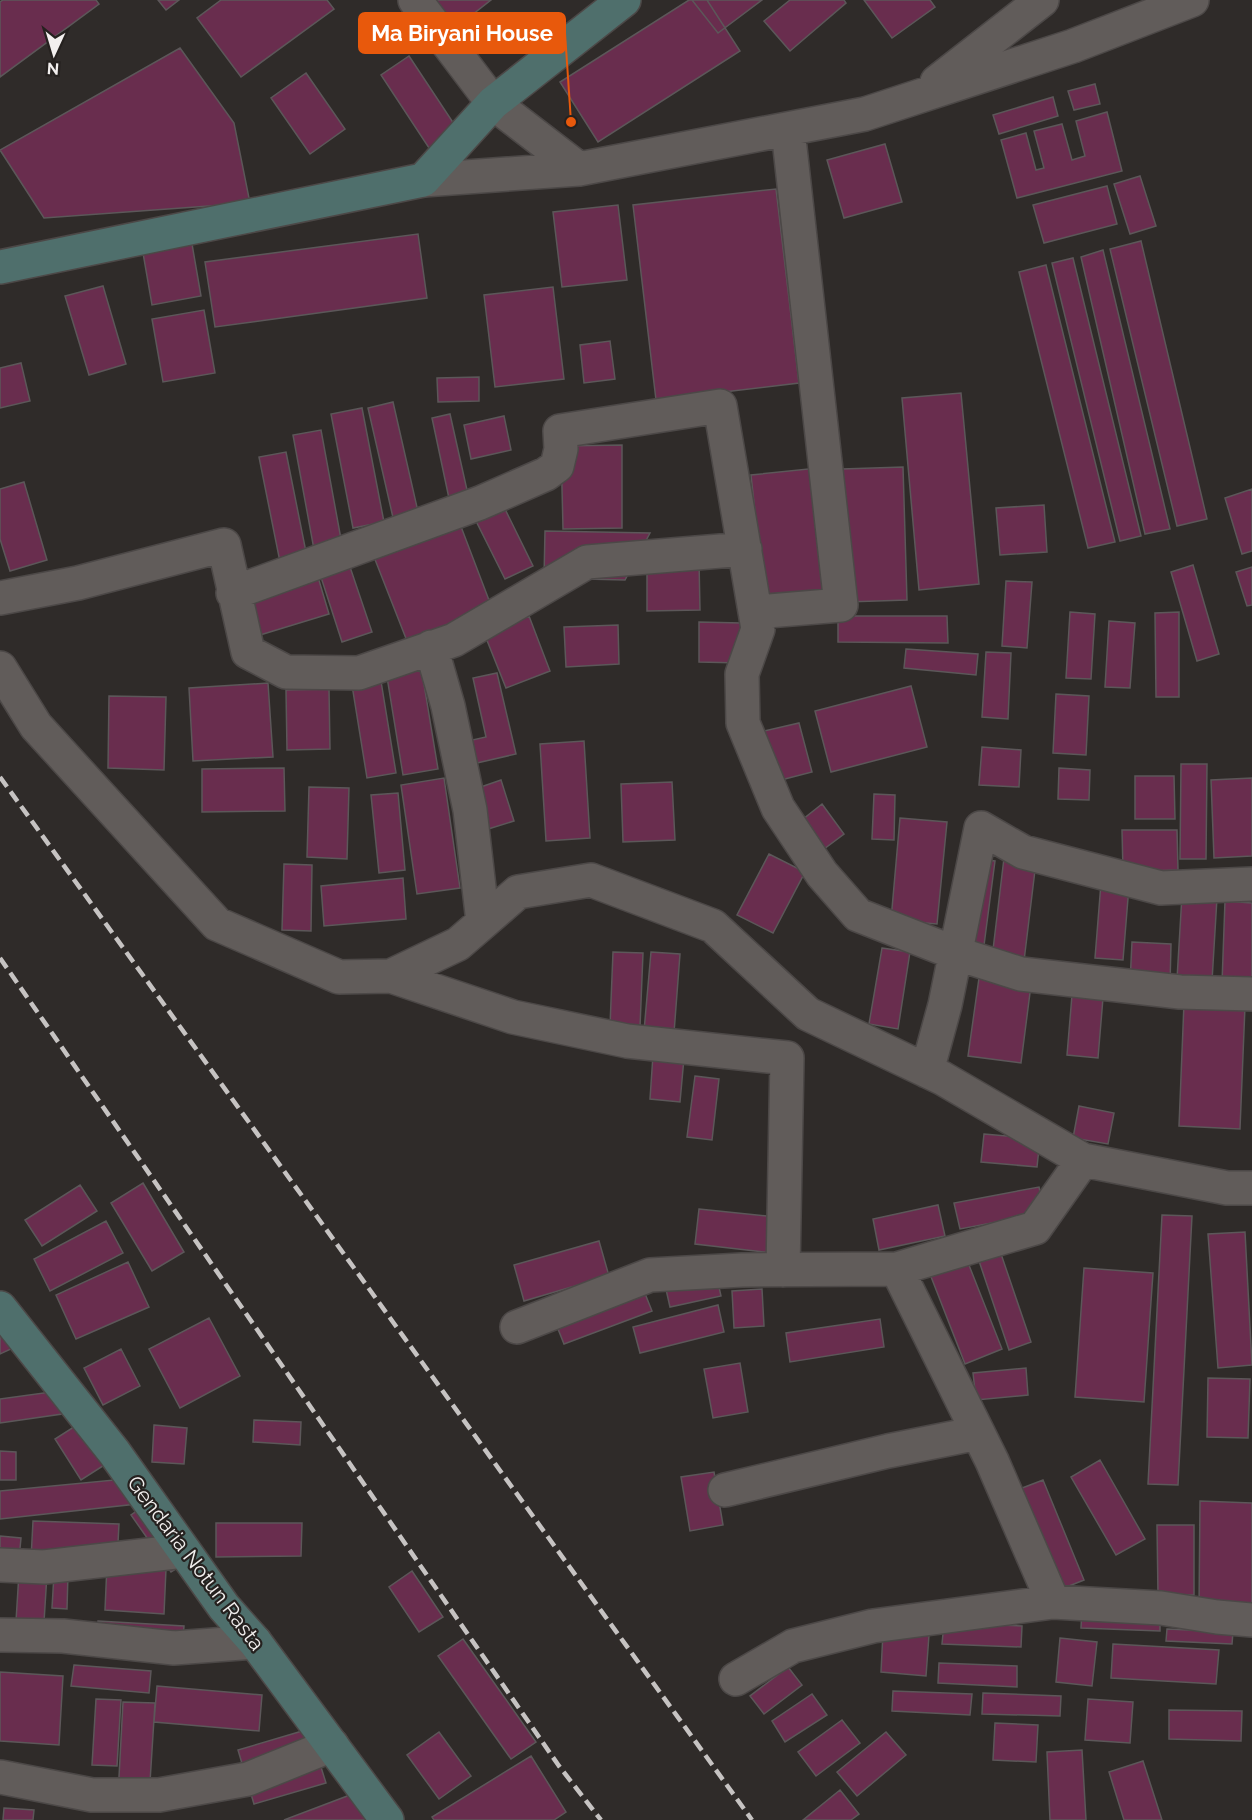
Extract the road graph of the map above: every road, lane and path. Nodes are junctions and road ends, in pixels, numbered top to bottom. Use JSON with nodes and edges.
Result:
{"nodes":[{"id":1,"x":415,"y":0,"type":"edge"},
{"id":2,"x":624,"y":0,"type":"edge"},
{"id":3,"x":1042,"y":0,"type":"edge"},
{"id":4,"x":1192,"y":0,"type":"edge"},
{"id":5,"x":918,"y":96,"type":"junction"},
{"id":6,"x":493,"y":103,"type":"junction"},
{"id":7,"x":788,"y":130,"type":"junction"},
{"id":8,"x":579,"y":169,"type":"junction"},
{"id":9,"x":423,"y":180,"type":"junction"},
{"id":10,"x":0,"y":267,"type":"edge"},
{"id":11,"x":745,"y":549,"type":"junction"},
{"id":12,"x":233,"y":593,"type":"junction"},
{"id":13,"x":0,"y":598,"type":"edge"},
{"id":14,"x":755,"y":612,"type":"junction"},
{"id":15,"x":431,"y":647,"type":"junction"},
{"id":16,"x":0,"y":668,"type":"edge"},
{"id":17,"x":1252,"y":884,"type":"edge"},
{"id":18,"x":483,"y":922,"type":"junction"},
{"id":19,"x":955,"y":953,"type":"junction"},
{"id":20,"x":392,"y":975,"type":"junction"},
{"id":21,"x":1252,"y":994,"type":"edge"},
{"id":22,"x":927,"y":1071,"type":"junction"},
{"id":23,"x":1083,"y":1160,"type":"junction"},
{"id":24,"x":1252,"y":1188,"type":"edge"},
{"id":25,"x":897,"y":1269,"type":"junction"},
{"id":26,"x":783,"y":1270,"type":"junction"},
{"id":27,"x":0,"y":1308,"type":"edge"},
{"id":28,"x":517,"y":1327,"type":"dead end"},
{"id":29,"x":978,"y":1433,"type":"junction"},
{"id":30,"x":725,"y":1490,"type":"dead end"},
{"id":31,"x":184,"y":1551,"type":"junction"},
{"id":32,"x":0,"y":1565,"type":"edge"},
{"id":33,"x":1053,"y":1602,"type":"junction"},
{"id":34,"x":1252,"y":1620,"type":"edge"},
{"id":35,"x":0,"y":1635,"type":"edge"},
{"id":36,"x":255,"y":1642,"type":"junction"},
{"id":37,"x":736,"y":1679,"type":"dead end"},
{"id":38,"x":332,"y":1746,"type":"junction"},
{"id":39,"x":0,"y":1777,"type":"edge"},
{"id":40,"x":387,"y":1820,"type":"edge"}],
"edges":[{"from":1,"to":6,"type":"street"},
{"from":2,"to":6,"type":"main road"},
{"from":3,"to":5,"type":"street"},
{"from":4,"to":5,"type":"street"},
{"from":5,"to":7,"type":"street"},
{"from":6,"to":8,"type":"street"},
{"from":6,"to":9,"type":"main road"},
{"from":7,"to":8,"type":"street"},
{"from":7,"to":14,"type":"street"},
{"from":8,"to":9,"type":"street"},
{"from":9,"to":10,"type":"main road"},
{"from":11,"to":12,"type":"street"},
{"from":11,"to":14,"type":"street"},
{"from":11,"to":15,"type":"street"},
{"from":12,"to":13,"type":"street"},
{"from":12,"to":15,"type":"street"},
{"from":14,"to":19,"type":"street"},
{"from":15,"to":18,"type":"street"},
{"from":16,"to":20,"type":"street"},
{"from":17,"to":19,"type":"street"},
{"from":18,"to":20,"type":"street"},
{"from":18,"to":22,"type":"street"},
{"from":19,"to":21,"type":"street"},
{"from":19,"to":22,"type":"street"},
{"from":20,"to":26,"type":"street"},
{"from":22,"to":23,"type":"street"},
{"from":23,"to":24,"type":"street"},
{"from":23,"to":25,"type":"street"},
{"from":25,"to":26,"type":"street"},
{"from":25,"to":29,"type":"street"},
{"from":26,"to":28,"type":"street"},
{"from":27,"to":31,"type":"main road","name":"Gendaria Notun Rasta"},
{"from":29,"to":30,"type":"street"},
{"from":29,"to":33,"type":"street"},
{"from":31,"to":32,"type":"street"},
{"from":31,"to":36,"type":"main road","name":"Gendaria Notun Rasta"},
{"from":33,"to":34,"type":"street"},
{"from":33,"to":37,"type":"street"},
{"from":35,"to":36,"type":"street"},
{"from":36,"to":38,"type":"main road","name":"Gendaria Notun Rasta"},
{"from":38,"to":39,"type":"street"},
{"from":38,"to":40,"type":"main road","name":"Gendaria Notun Rasta"}]}
